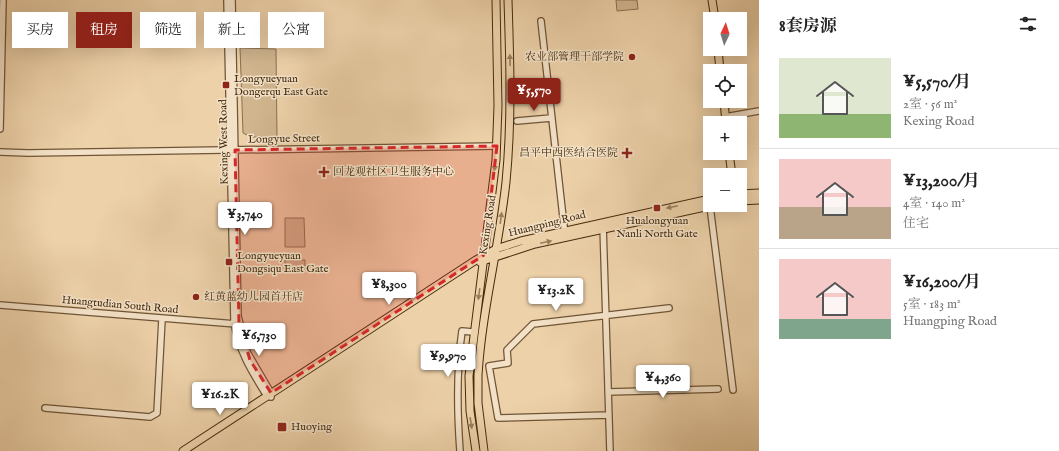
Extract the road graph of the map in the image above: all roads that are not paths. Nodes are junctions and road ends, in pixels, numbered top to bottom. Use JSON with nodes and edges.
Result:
{"nodes":[{"id":1,"x":3,"y":0,"type":"edge"},
{"id":2,"x":227,"y":0,"type":"edge"},
{"id":3,"x":232,"y":0,"type":"edge"},
{"id":4,"x":496,"y":0,"type":"edge"},
{"id":5,"x":508,"y":0,"type":"edge"},
{"id":6,"x":712,"y":0,"type":"edge"},
{"id":7,"x":713,"y":12,"type":"edge"},
{"id":8,"x":541,"y":21,"type":"dead end"},
{"id":9,"x":1,"y":62,"type":"edge"},
{"id":10,"x":759,"y":111,"type":"edge"},
{"id":11,"x":741,"y":116,"type":"edge"},
{"id":12,"x":551,"y":118,"type":"junction"},
{"id":13,"x":517,"y":121,"type":"dead end"},
{"id":14,"x":0,"y":129,"type":"edge"},
{"id":15,"x":497,"y":146,"type":"junction"},
{"id":16,"x":232,"y":150,"type":"junction"},
{"id":17,"x":0,"y":152,"type":"edge"},
{"id":18,"x":759,"y":193,"type":"edge"},
{"id":19,"x":747,"y":194,"type":"edge"},
{"id":20,"x":759,"y":200,"type":"edge"},
{"id":21,"x":747,"y":201,"type":"edge"},
{"id":22,"x":703,"y":205,"type":"edge"},
{"id":23,"x":712,"y":212,"type":"edge"},
{"id":24,"x":603,"y":225,"type":"junction"},
{"id":25,"x":565,"y":234,"type":"junction"},
{"id":26,"x":495,"y":253,"type":"junction"},
{"id":27,"x":484,"y":258,"type":"junction"},
{"id":28,"x":0,"y":305,"type":"edge"},
{"id":29,"x":669,"y":308,"type":"dead end"},
{"id":30,"x":606,"y":314,"type":"junction"},
{"id":31,"x":162,"y":319,"type":"junction"},
{"id":32,"x":236,"y":324,"type":"junction"},
{"id":33,"x":473,"y":332,"type":"junction"},
{"id":34,"x":718,"y":389,"type":"dead end"},
{"id":35,"x":733,"y":390,"type":"dead end"},
{"id":36,"x":608,"y":392,"type":"junction"},
{"id":37,"x":270,"y":395,"type":"junction"},
{"id":38,"x":45,"y":408,"type":"dead end"},
{"id":39,"x":609,"y":415,"type":"junction"},
{"id":40,"x":183,"y":451,"type":"edge"},
{"id":41,"x":188,"y":451,"type":"edge"},
{"id":42,"x":460,"y":451,"type":"edge"},
{"id":43,"x":476,"y":451,"type":"edge"},
{"id":44,"x":484,"y":451,"type":"edge"},
{"id":45,"x":610,"y":451,"type":"edge"}],
"edges":[{"from":1,"to":9,"type":"street"},
{"from":2,"to":16,"type":"street","name":"Kexing West Road"},
{"from":3,"to":16,"type":"street","name":"Kexing West Road"},
{"from":4,"to":15,"type":"main road","name":"Kexing Road"},
{"from":26,"to":5,"type":"main road","name":"Kexing Road","one_way":true},
{"from":6,"to":7,"type":"main road"},
{"from":8,"to":12,"type":"street"},
{"from":9,"to":14,"type":"street"},
{"from":10,"to":11,"type":"street"},
{"from":12,"to":13,"type":"street"},
{"from":12,"to":25,"type":"street"},
{"from":15,"to":16,"type":"street","name":"Longyue Street"},
{"from":15,"to":27,"type":"main road","name":"Kexing Road","one_way":true},
{"from":16,"to":17,"type":"street","name":"Longyue Street"},
{"from":16,"to":32,"type":"street","name":"Kexing West Road"},
{"from":18,"to":19,"type":"main road"},
{"from":20,"to":21,"type":"main road"},
{"from":22,"to":24,"type":"main road","name":"Huangping Road"},
{"from":23,"to":35,"type":"street"},
{"from":24,"to":25,"type":"main road","name":"Huangping Road"},
{"from":24,"to":30,"type":"street"},
{"from":25,"to":26,"type":"main road","name":"Huangping Road"},
{"from":26,"to":27,"type":"main road","name":"Huangping Road"},
{"from":26,"to":44,"type":"main road","name":"Kexing Road"},
{"from":27,"to":33,"type":"main road","name":"Kexing Road","one_way":true},
{"from":27,"to":37,"type":"main road","name":"Huangping Road"},
{"from":28,"to":31,"type":"street","name":"Huangtudian South Road"},
{"from":29,"to":30,"type":"street"},
{"from":30,"to":36,"type":"street"},
{"from":30,"to":39,"type":"street"},
{"from":31,"to":32,"type":"street","name":"Huangtudian South Road"},
{"from":31,"to":38,"type":"street"},
{"from":32,"to":37,"type":"street","name":"Kexing West Road"},
{"from":33,"to":42,"type":"street"},
{"from":33,"to":43,"type":"main road","name":"Kexing Road","one_way":true},
{"from":34,"to":36,"type":"street"},
{"from":36,"to":39,"type":"street"},
{"from":37,"to":40,"type":"main road","name":"Huangping Road"},
{"from":37,"to":41,"type":"main road","name":"Huangping Road"},
{"from":39,"to":45,"type":"street"}]}
